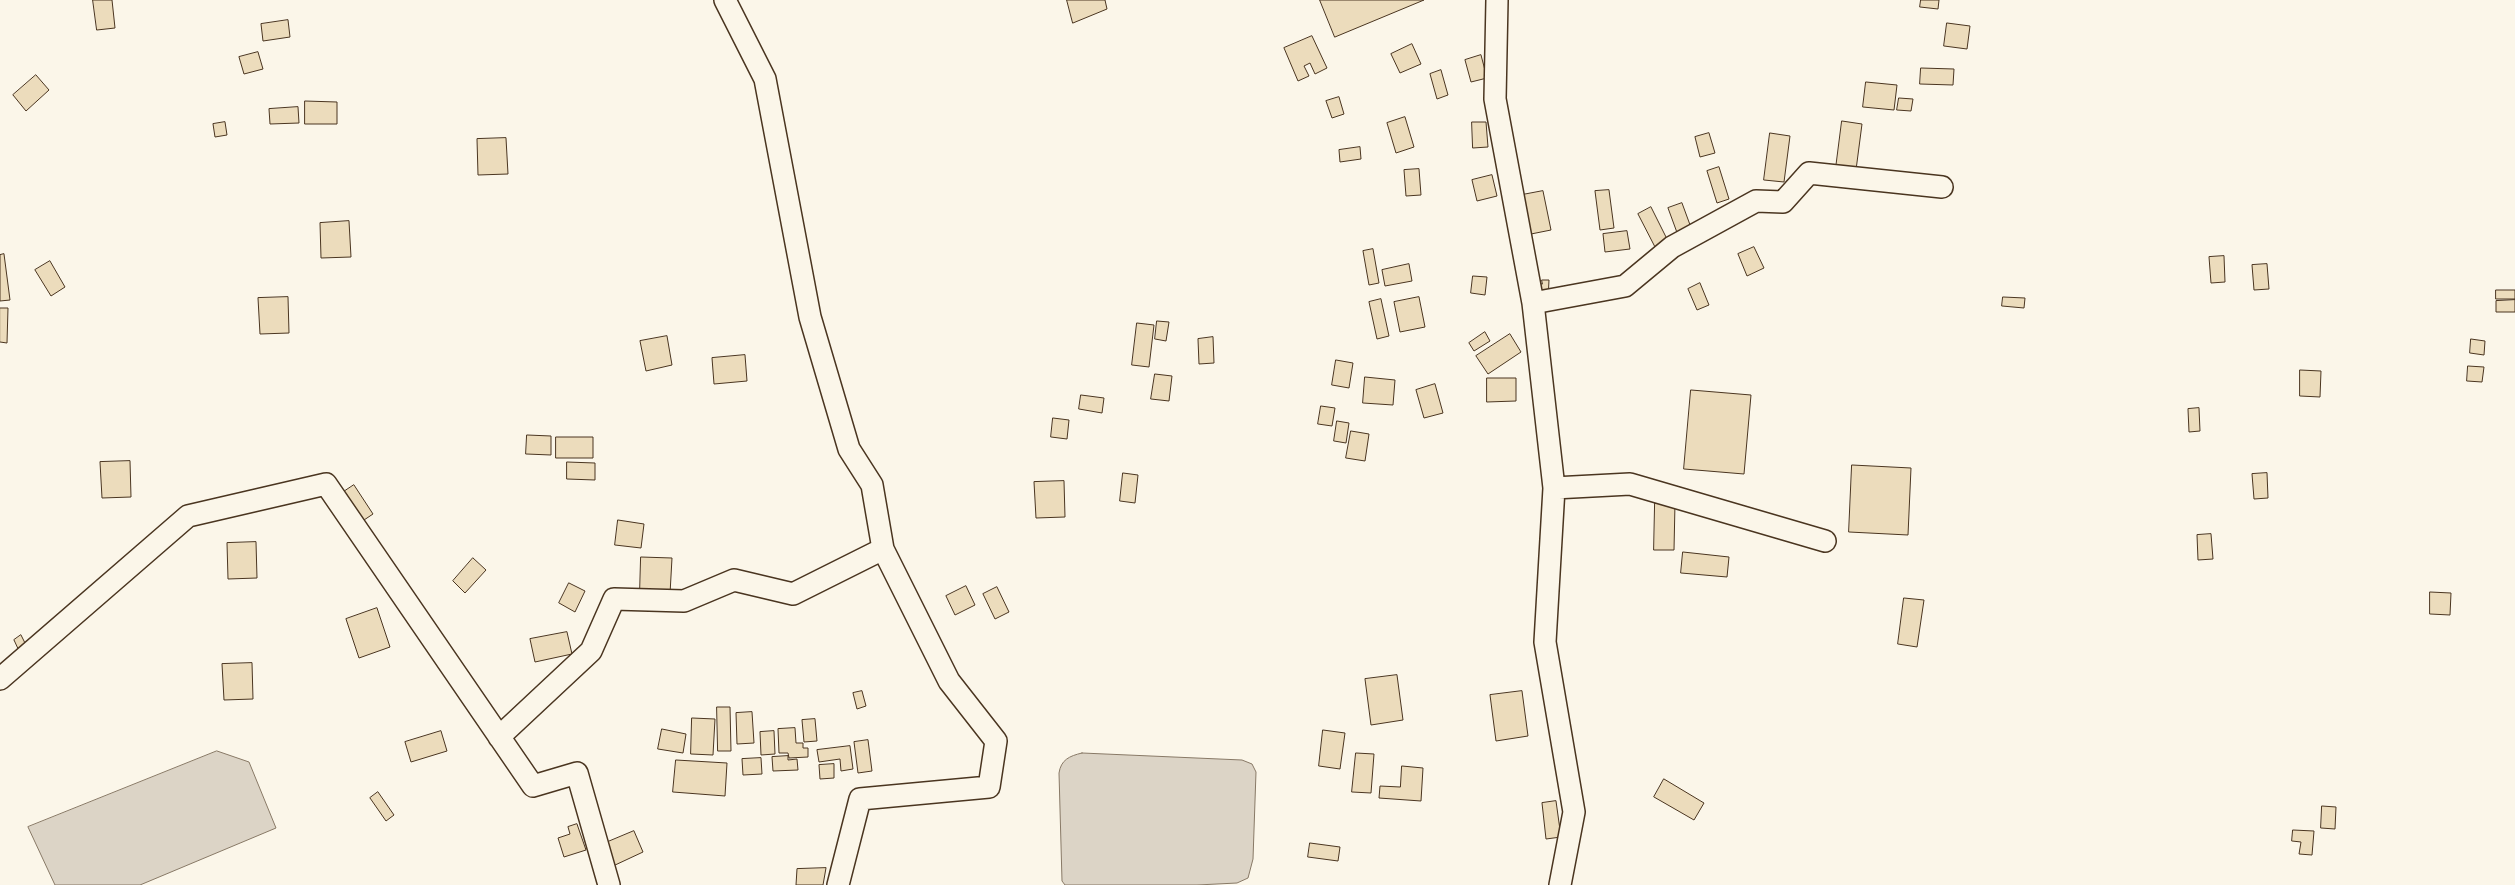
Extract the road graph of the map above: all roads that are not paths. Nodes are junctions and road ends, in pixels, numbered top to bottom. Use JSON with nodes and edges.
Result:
{"nodes":[{"id":1,"x":725,"y":0,"type":"edge"},
{"id":2,"x":1497,"y":0,"type":"edge"},
{"id":3,"x":1942,"y":187,"type":"dead end"},
{"id":4,"x":1533,"y":303,"type":"junction"},
{"id":5,"x":1554,"y":488,"type":"junction"},
{"id":6,"x":1825,"y":541,"type":"dead end"},
{"id":7,"x":883,"y":549,"type":"junction"},
{"id":8,"x":0,"y":679,"type":"edge"},
{"id":9,"x":499,"y":737,"type":"junction"},
{"id":10,"x":610,"y":885,"type":"edge"},
{"id":11,"x":838,"y":885,"type":"edge"},
{"id":12,"x":1560,"y":885,"type":"edge"}],
"edges":[{"from":1,"to":7,"type":"street"},
{"from":2,"to":4,"type":"street"},
{"from":3,"to":4,"type":"street"},
{"from":4,"to":5,"type":"street"},
{"from":5,"to":6,"type":"street"},
{"from":5,"to":12,"type":"street"},
{"from":7,"to":9,"type":"street"},
{"from":7,"to":11,"type":"street"},
{"from":8,"to":9,"type":"street"},
{"from":9,"to":10,"type":"street"}]}
